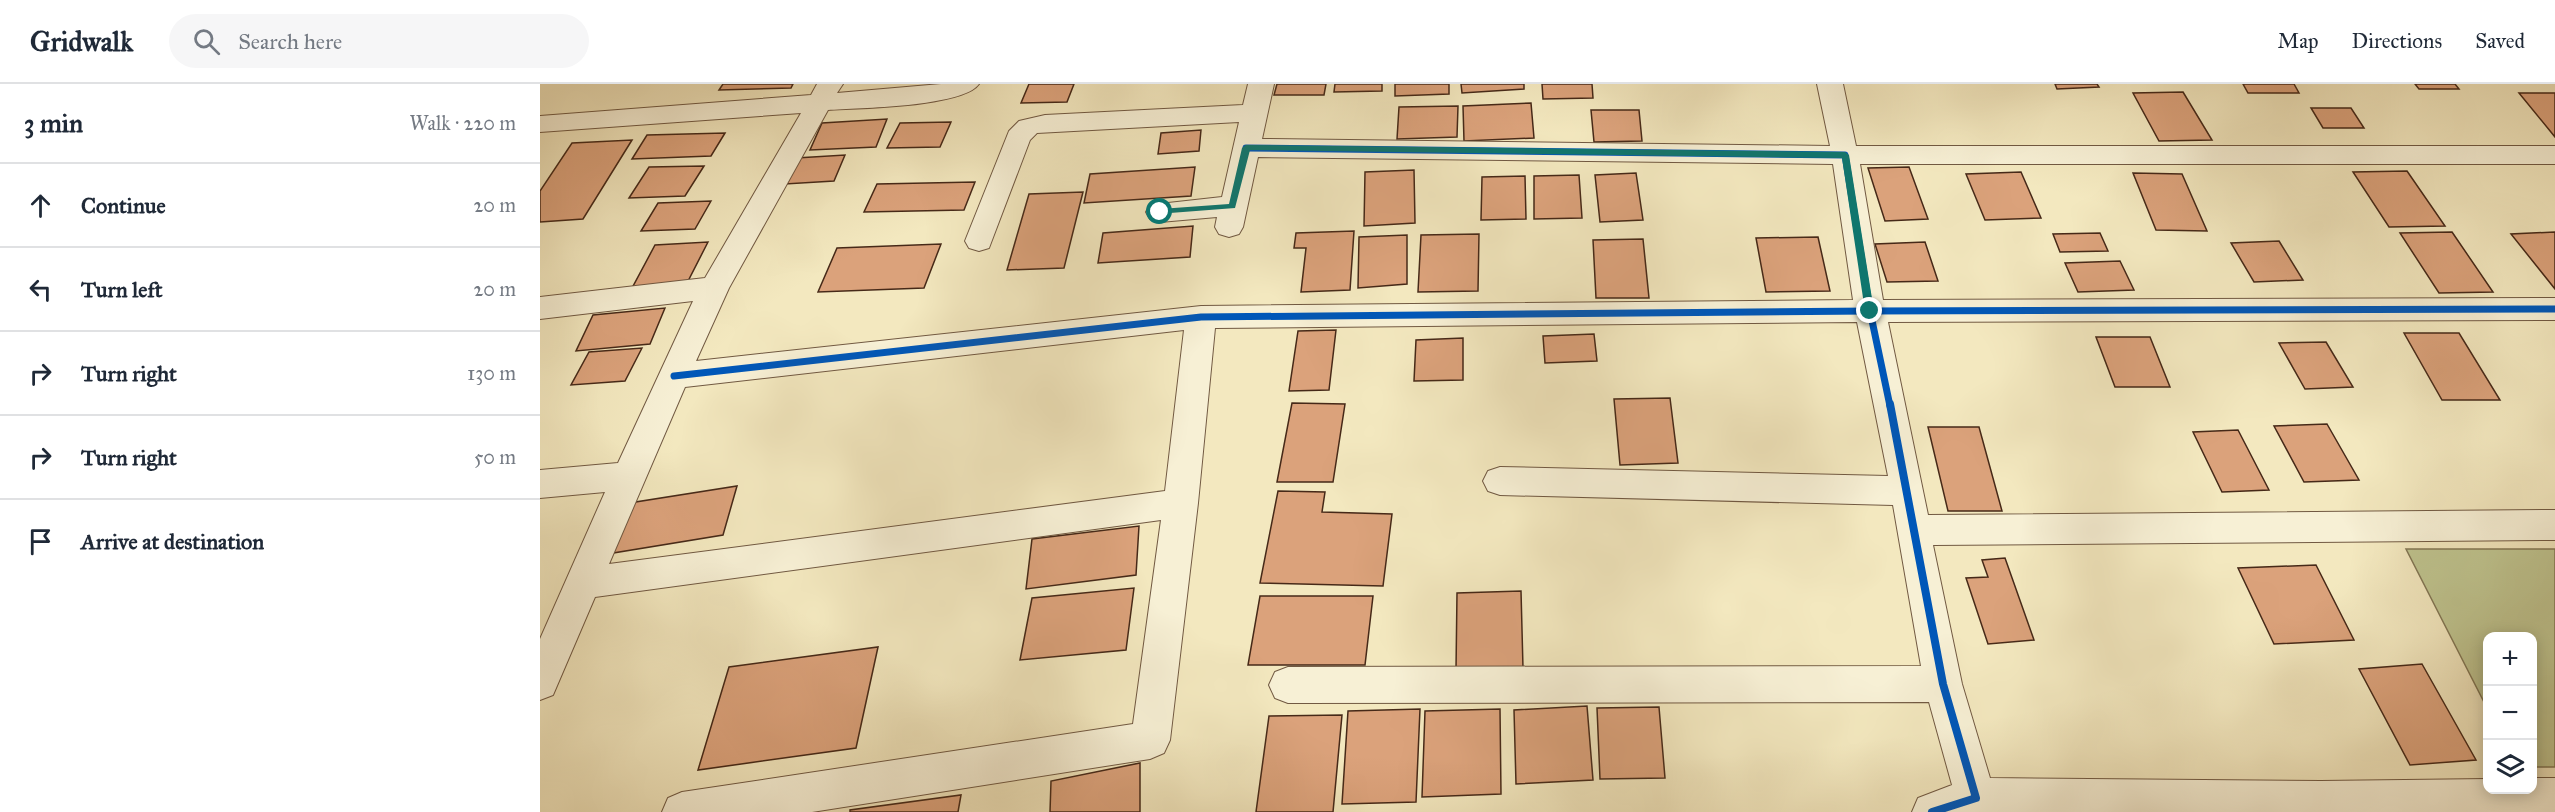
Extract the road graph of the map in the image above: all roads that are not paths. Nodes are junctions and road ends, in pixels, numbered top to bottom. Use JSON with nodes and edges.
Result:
{"nodes":[{"id":1,"x":966,"y":84,"type":"edge"},
{"id":2,"x":1261,"y":84,"type":"edge"},
{"id":3,"x":1830,"y":84,"type":"edge"},
{"id":4,"x":825,"y":94,"type":"edge"},
{"id":5,"x":1254,"y":113,"type":"junction"},
{"id":6,"x":540,"y":124,"type":"edge"},
{"id":7,"x":1246,"y":148,"type":"junction"},
{"id":8,"x":1845,"y":155,"type":"junction"},
{"id":9,"x":2555,"y":155,"type":"edge"},
{"id":10,"x":1160,"y":212,"type":"dead end"},
{"id":11,"x":980,"y":241,"type":"dead end"},
{"id":12,"x":714,"y":288,"type":"junction"},
{"id":13,"x":540,"y":308,"type":"edge"},
{"id":14,"x":2555,"y":309,"type":"edge"},
{"id":15,"x":1870,"y":311,"type":"junction"},
{"id":16,"x":1201,"y":317,"type":"junction"},
{"id":17,"x":674,"y":376,"type":"junction"},
{"id":18,"x":628,"y":476,"type":"junction"},
{"id":19,"x":1500,"y":481,"type":"dead end"},
{"id":20,"x":540,"y":484,"type":"edge"},
{"id":21,"x":1908,"y":491,"type":"junction"},
{"id":22,"x":1181,"y":503,"type":"junction"},
{"id":23,"x":2555,"y":525,"type":"edge"},
{"id":24,"x":1913,"y":530,"type":"junction"},
{"id":25,"x":583,"y":583,"type":"junction"},
{"id":26,"x":540,"y":682,"type":"edge"},
{"id":27,"x":1943,"y":684,"type":"junction"},
{"id":28,"x":1288,"y":685,"type":"dead end"},
{"id":29,"x":1976,"y":798,"type":"junction"},
{"id":30,"x":2555,"y":798,"type":"edge"},
{"id":31,"x":2323,"y":807,"type":"edge"},
{"id":32,"x":682,"y":812,"type":"edge"},
{"id":33,"x":1932,"y":812,"type":"edge"}],
"edges":[{"from":1,"to":4,"type":"street"},
{"from":2,"to":5,"type":"street"},
{"from":3,"to":8,"type":"street"},
{"from":4,"to":6,"type":"street"},
{"from":4,"to":12,"type":"street"},
{"from":5,"to":7,"type":"street"},
{"from":5,"to":11,"type":"street"},
{"from":7,"to":8,"type":"street"},
{"from":7,"to":10,"type":"street"},
{"from":8,"to":9,"type":"street"},
{"from":8,"to":15,"type":"street"},
{"from":12,"to":13,"type":"street"},
{"from":12,"to":17,"type":"street"},
{"from":14,"to":15,"type":"street"},
{"from":15,"to":16,"type":"street"},
{"from":15,"to":21,"type":"street"},
{"from":16,"to":17,"type":"street"},
{"from":16,"to":22,"type":"street"},
{"from":17,"to":18,"type":"street"},
{"from":18,"to":20,"type":"street"},
{"from":18,"to":25,"type":"street"},
{"from":19,"to":21,"type":"street"},
{"from":21,"to":24,"type":"street"},
{"from":22,"to":25,"type":"street"},
{"from":22,"to":32,"type":"street"},
{"from":23,"to":24,"type":"street"},
{"from":24,"to":27,"type":"street"},
{"from":25,"to":26,"type":"street"},
{"from":27,"to":28,"type":"street"},
{"from":27,"to":29,"type":"street"},
{"from":29,"to":31,"type":"street"},
{"from":29,"to":33,"type":"street"},
{"from":30,"to":31,"type":"street"}]}
